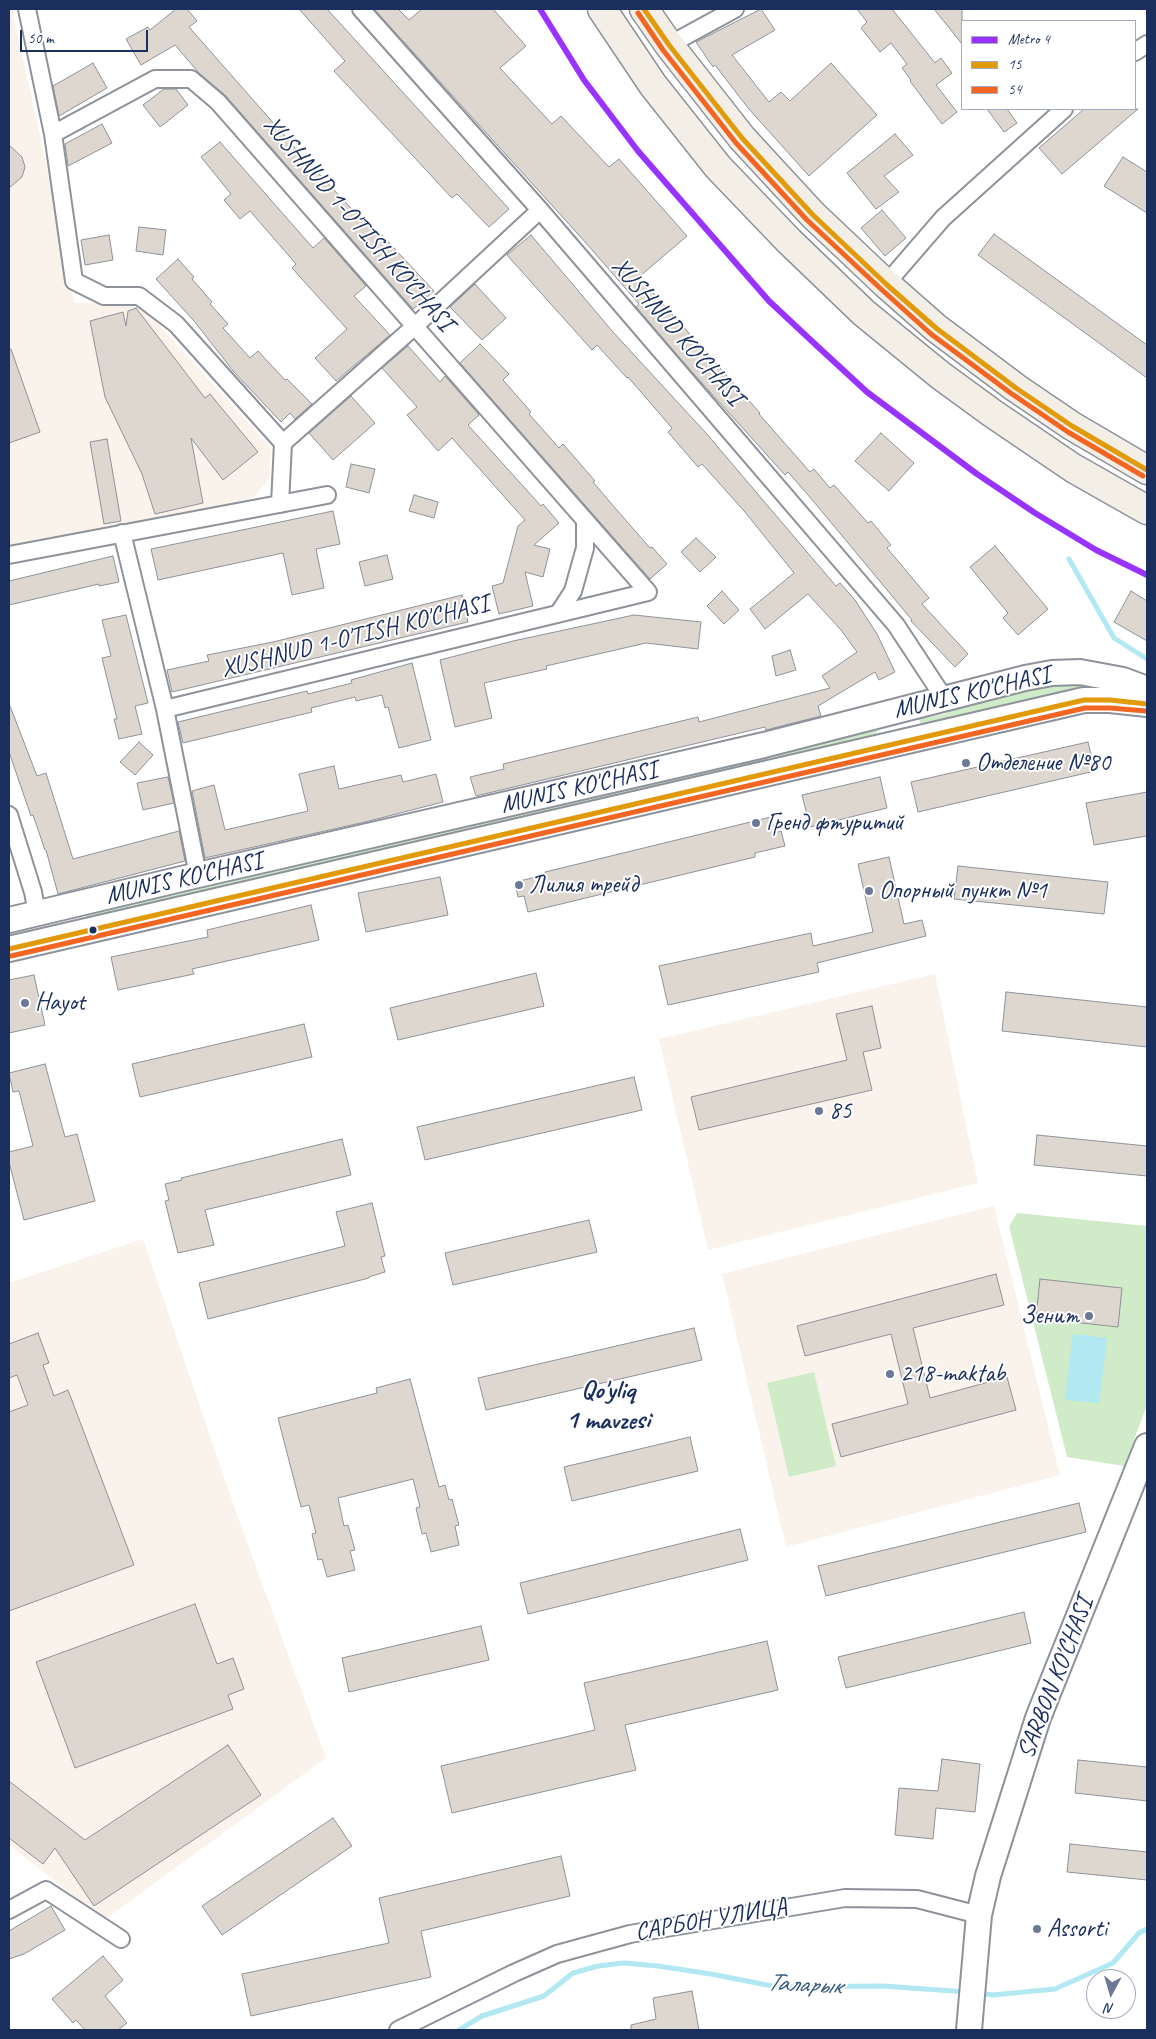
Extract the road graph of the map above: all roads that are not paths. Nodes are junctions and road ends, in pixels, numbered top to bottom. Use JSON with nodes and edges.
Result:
{"nodes":[{"id":1,"x":27,"y":9,"type":"edge"},
{"id":2,"x":361,"y":9,"type":"edge"},
{"id":3,"x":602,"y":9,"type":"edge"},
{"id":4,"x":644,"y":9,"type":"edge"},
{"id":5,"x":735,"y":9,"type":"edge"},
{"id":6,"x":1147,"y":44,"type":"edge"},
{"id":7,"x":669,"y":45,"type":"junction"},
{"id":8,"x":1136,"y":51,"type":"edge"},
{"id":9,"x":1063,"y":110,"type":"edge"},
{"id":10,"x":52,"y":134,"type":"junction"},
{"id":11,"x":540,"y":210,"type":"junction"},
{"id":12,"x":886,"y":284,"type":"junction"},
{"id":13,"x":415,"y":326,"type":"junction"},
{"id":14,"x":283,"y":443,"type":"junction"},
{"id":15,"x":1147,"y":470,"type":"edge"},
{"id":16,"x":327,"y":495,"type":"dead end"},
{"id":17,"x":280,"y":504,"type":"junction"},
{"id":18,"x":1147,"y":510,"type":"edge"},
{"id":19,"x":585,"y":520,"type":"junction"},
{"id":20,"x":122,"y":533,"type":"junction"},
{"id":21,"x":9,"y":555,"type":"edge"},
{"id":22,"x":558,"y":614,"type":"junction"},
{"id":23,"x":1147,"y":689,"type":"edge"},
{"id":24,"x":944,"y":698,"type":"junction"},
{"id":25,"x":1147,"y":704,"type":"edge"},
{"id":26,"x":165,"y":709,"type":"junction"},
{"id":27,"x":899,"y":710,"type":"junction"},
{"id":28,"x":907,"y":740,"type":"junction"},
{"id":29,"x":764,"y":745,"type":"junction"},
{"id":30,"x":772,"y":773,"type":"junction"},
{"id":31,"x":9,"y":815,"type":"edge"},
{"id":32,"x":198,"y":875,"type":"junction"},
{"id":33,"x":37,"y":914,"type":"junction"},
{"id":34,"x":9,"y":920,"type":"edge"},
{"id":35,"x":44,"y":941,"type":"junction"},
{"id":36,"x":9,"y":950,"type":"edge"},
{"id":37,"x":1147,"y":1446,"type":"edge"},
{"id":38,"x":9,"y":1910,"type":"edge"},
{"id":39,"x":979,"y":1915,"type":"junction"},
{"id":40,"x":121,"y":1939,"type":"dead end"},
{"id":41,"x":398,"y":2030,"type":"edge"},
{"id":42,"x":969,"y":2030,"type":"edge"}],
"edges":[{"from":1,"to":10,"type":"street"},
{"from":2,"to":11,"type":"street","name":"XUSHNUD KO'CHASI"},
{"from":3,"to":18,"type":"highway"},
{"from":4,"to":7,"type":"highway"},
{"from":5,"to":7,"type":"street"},
{"from":6,"to":8,"type":"street"},
{"from":7,"to":12,"type":"highway"},
{"from":9,"to":12,"type":"street"},
{"from":10,"to":13,"type":"street","name":"XUSHNUD 1-O'TISH KO'CHASI"},
{"from":10,"to":14,"type":"street"},
{"from":11,"to":13,"type":"street"},
{"from":11,"to":24,"type":"street","name":"XUSHNUD KO'CHASI"},
{"from":12,"to":15,"type":"highway"},
{"from":13,"to":14,"type":"street"},
{"from":13,"to":19,"type":"street","name":"XUSHNUD 1-O'TISH KO'CHASI"},
{"from":14,"to":17,"type":"street"},
{"from":16,"to":17,"type":"street"},
{"from":17,"to":20,"type":"street"},
{"from":19,"to":22,"type":"street"},
{"from":19,"to":22,"type":"street","name":"XUSHNUD 1-O'TISH KO'CHASI"},
{"from":20,"to":21,"type":"street"},
{"from":20,"to":26,"type":"street"},
{"from":22,"to":26,"type":"street","name":"XUSHNUD 1-O'TISH KO'CHASI"},
{"from":23,"to":24,"type":"street","name":"MUNIS KO'CHASI"},
{"from":24,"to":27,"type":"street","name":"MUNIS KO'CHASI"},
{"from":25,"to":28,"type":"street","name":"MUNIS KO'CHASI"},
{"from":26,"to":32,"type":"street"},
{"from":27,"to":28,"type":"street"},
{"from":27,"to":29,"type":"street","name":"MUNIS KO'CHASI"},
{"from":28,"to":30,"type":"street","name":"MUNIS KO'CHASI"},
{"from":29,"to":30,"type":"street"},
{"from":29,"to":32,"type":"street","name":"MUNIS KO'CHASI"},
{"from":30,"to":35,"type":"street","name":"MUNIS KO'CHASI"},
{"from":31,"to":33,"type":"street"},
{"from":32,"to":33,"type":"street","name":"MUNIS KO'CHASI"},
{"from":33,"to":34,"type":"street","name":"MUNIS KO'CHASI"},
{"from":33,"to":35,"type":"street"},
{"from":35,"to":36,"type":"street","name":"MUNIS KO'CHASI"},
{"from":37,"to":39,"type":"street","name":"SARBON KO'CHASI"},
{"from":38,"to":40,"type":"street"},
{"from":39,"to":41,"type":"street","name":"САРБОН УЛИЦА"},
{"from":39,"to":42,"type":"street"}]}
